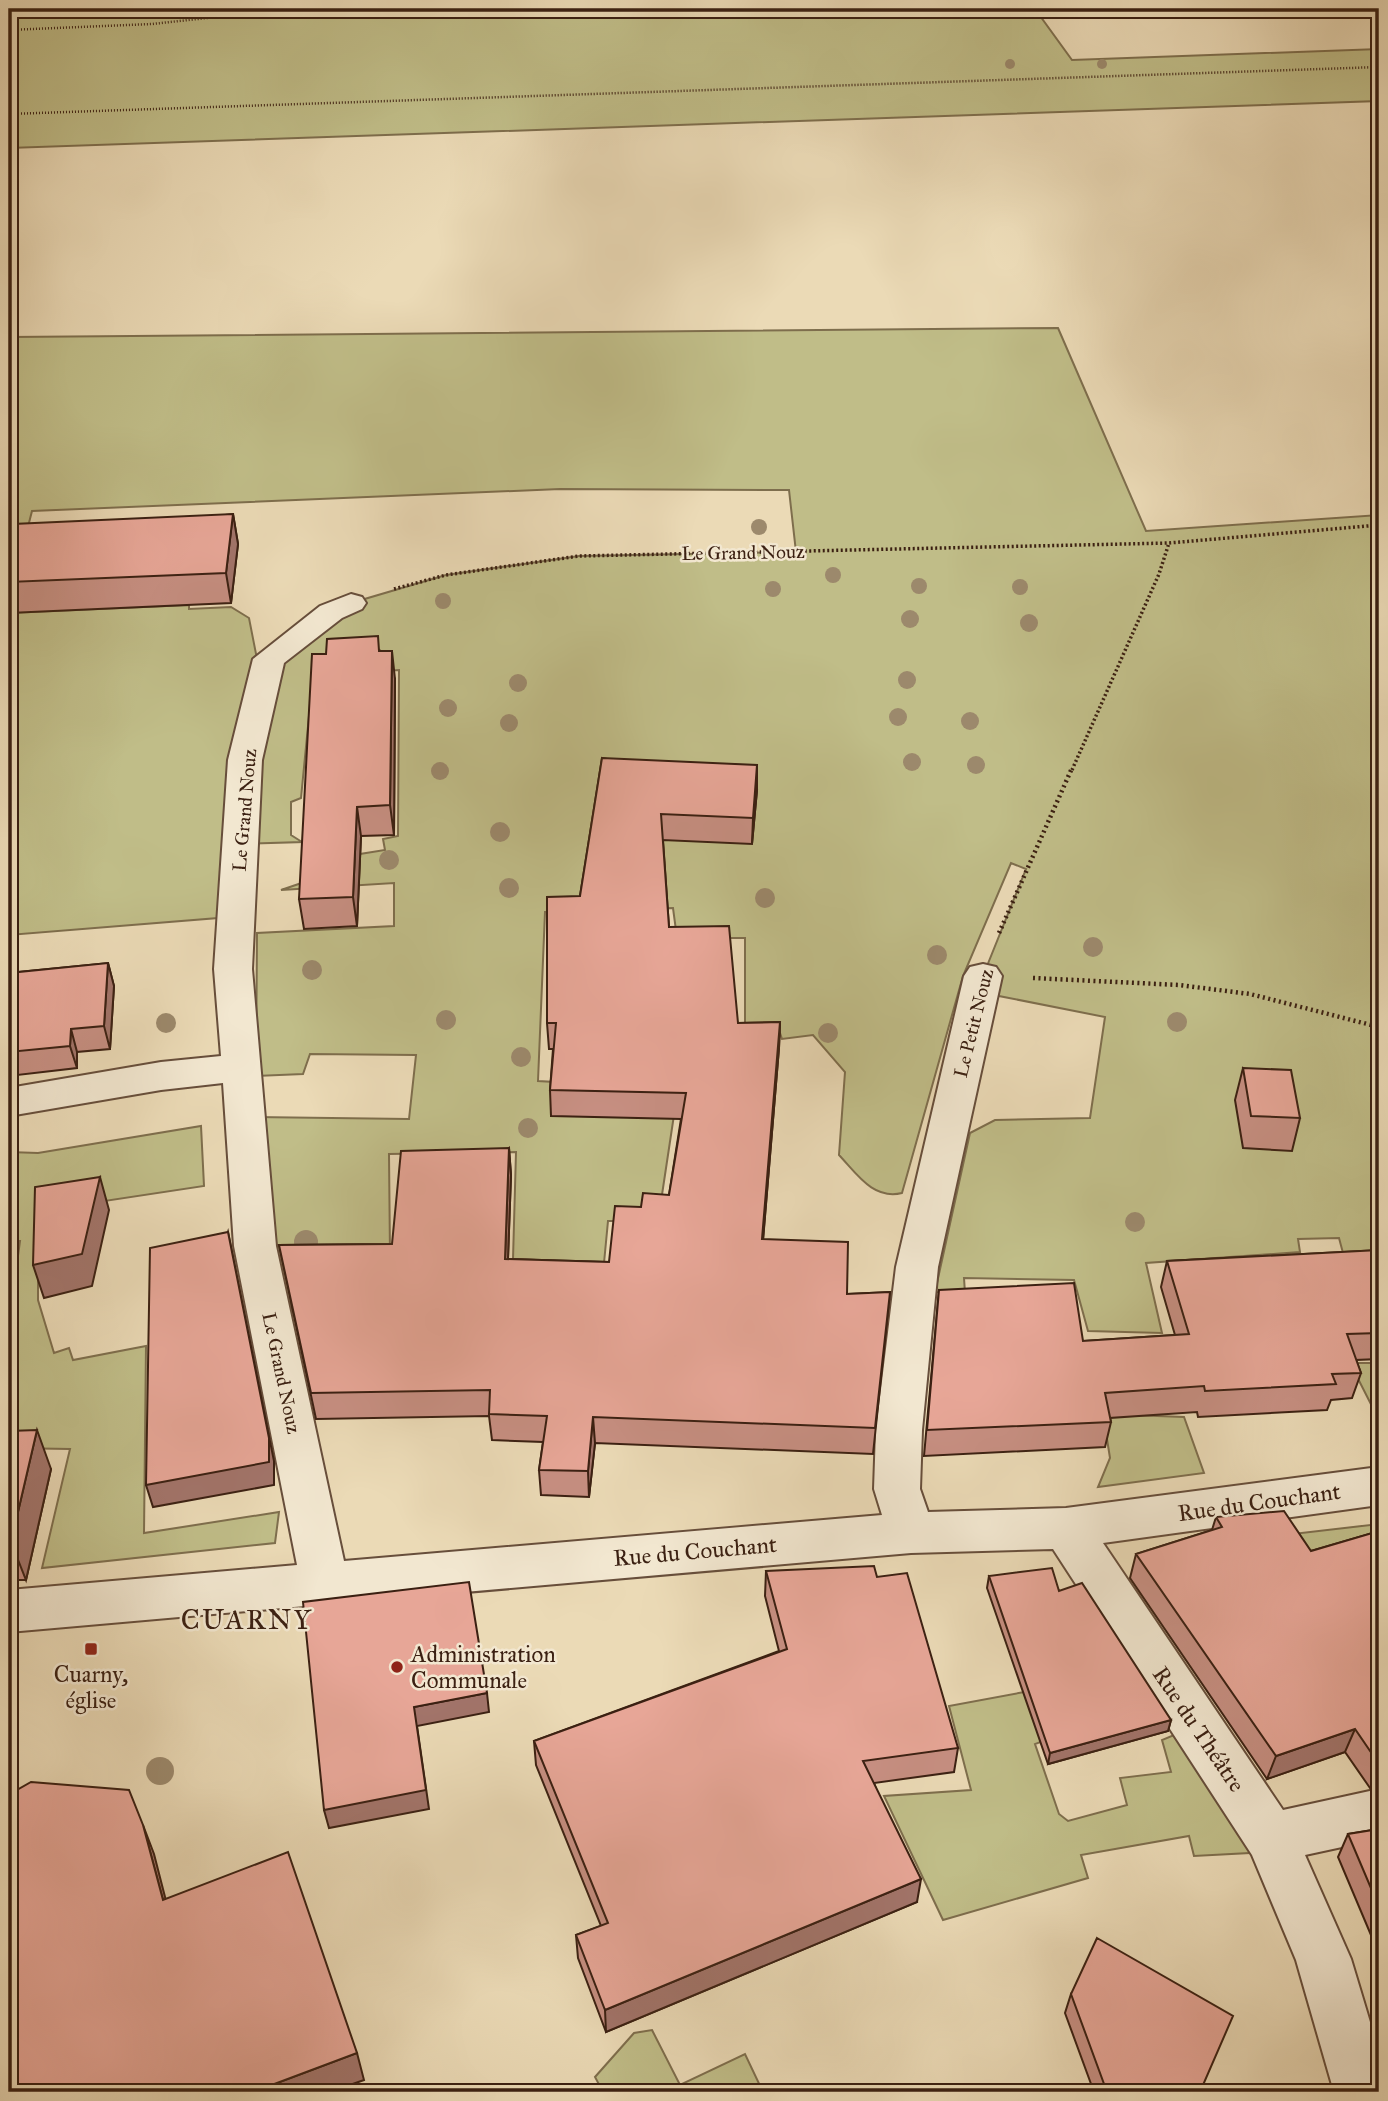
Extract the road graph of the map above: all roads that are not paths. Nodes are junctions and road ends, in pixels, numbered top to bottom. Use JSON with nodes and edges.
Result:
{"nodes":[{"id":1,"x":351,"y":603,"type":"road end"},
{"id":2,"x":983,"y":976,"type":"road end"},
{"id":3,"x":238,"y":1068,"type":"junction"},
{"id":4,"x":9,"y":1102,"type":"edge"},
{"id":5,"x":1379,"y":1486,"type":"edge"},
{"id":6,"x":1066,"y":1528,"type":"junction"},
{"id":7,"x":911,"y":1532,"type":"junction"},
{"id":8,"x":325,"y":1584,"type":"junction"},
{"id":9,"x":9,"y":1611,"type":"edge"},
{"id":10,"x":1379,"y":1814,"type":"edge"},
{"id":11,"x":1271,"y":1838,"type":"junction"},
{"id":12,"x":1363,"y":2092,"type":"edge"}],
"edges":[{"from":1,"to":3,"type":"street","name":"Le Grand Nouz"},
{"from":2,"to":7,"type":"street","name":"Le Petit Nouz"},
{"from":3,"to":4,"type":"street"},
{"from":3,"to":8,"type":"street","name":"Le Grand Nouz"},
{"from":5,"to":6,"type":"street","name":"Rue du Couchant"},
{"from":6,"to":7,"type":"street","name":"Rue du Couchant"},
{"from":6,"to":11,"type":"street","name":"Rue du Théâtre"},
{"from":7,"to":8,"type":"street","name":"Rue du Couchant"},
{"from":8,"to":9,"type":"street","name":"Rue du Couchant"},
{"from":10,"to":11,"type":"street"},
{"from":11,"to":12,"type":"street","name":"Rue du Théâtre"}]}
